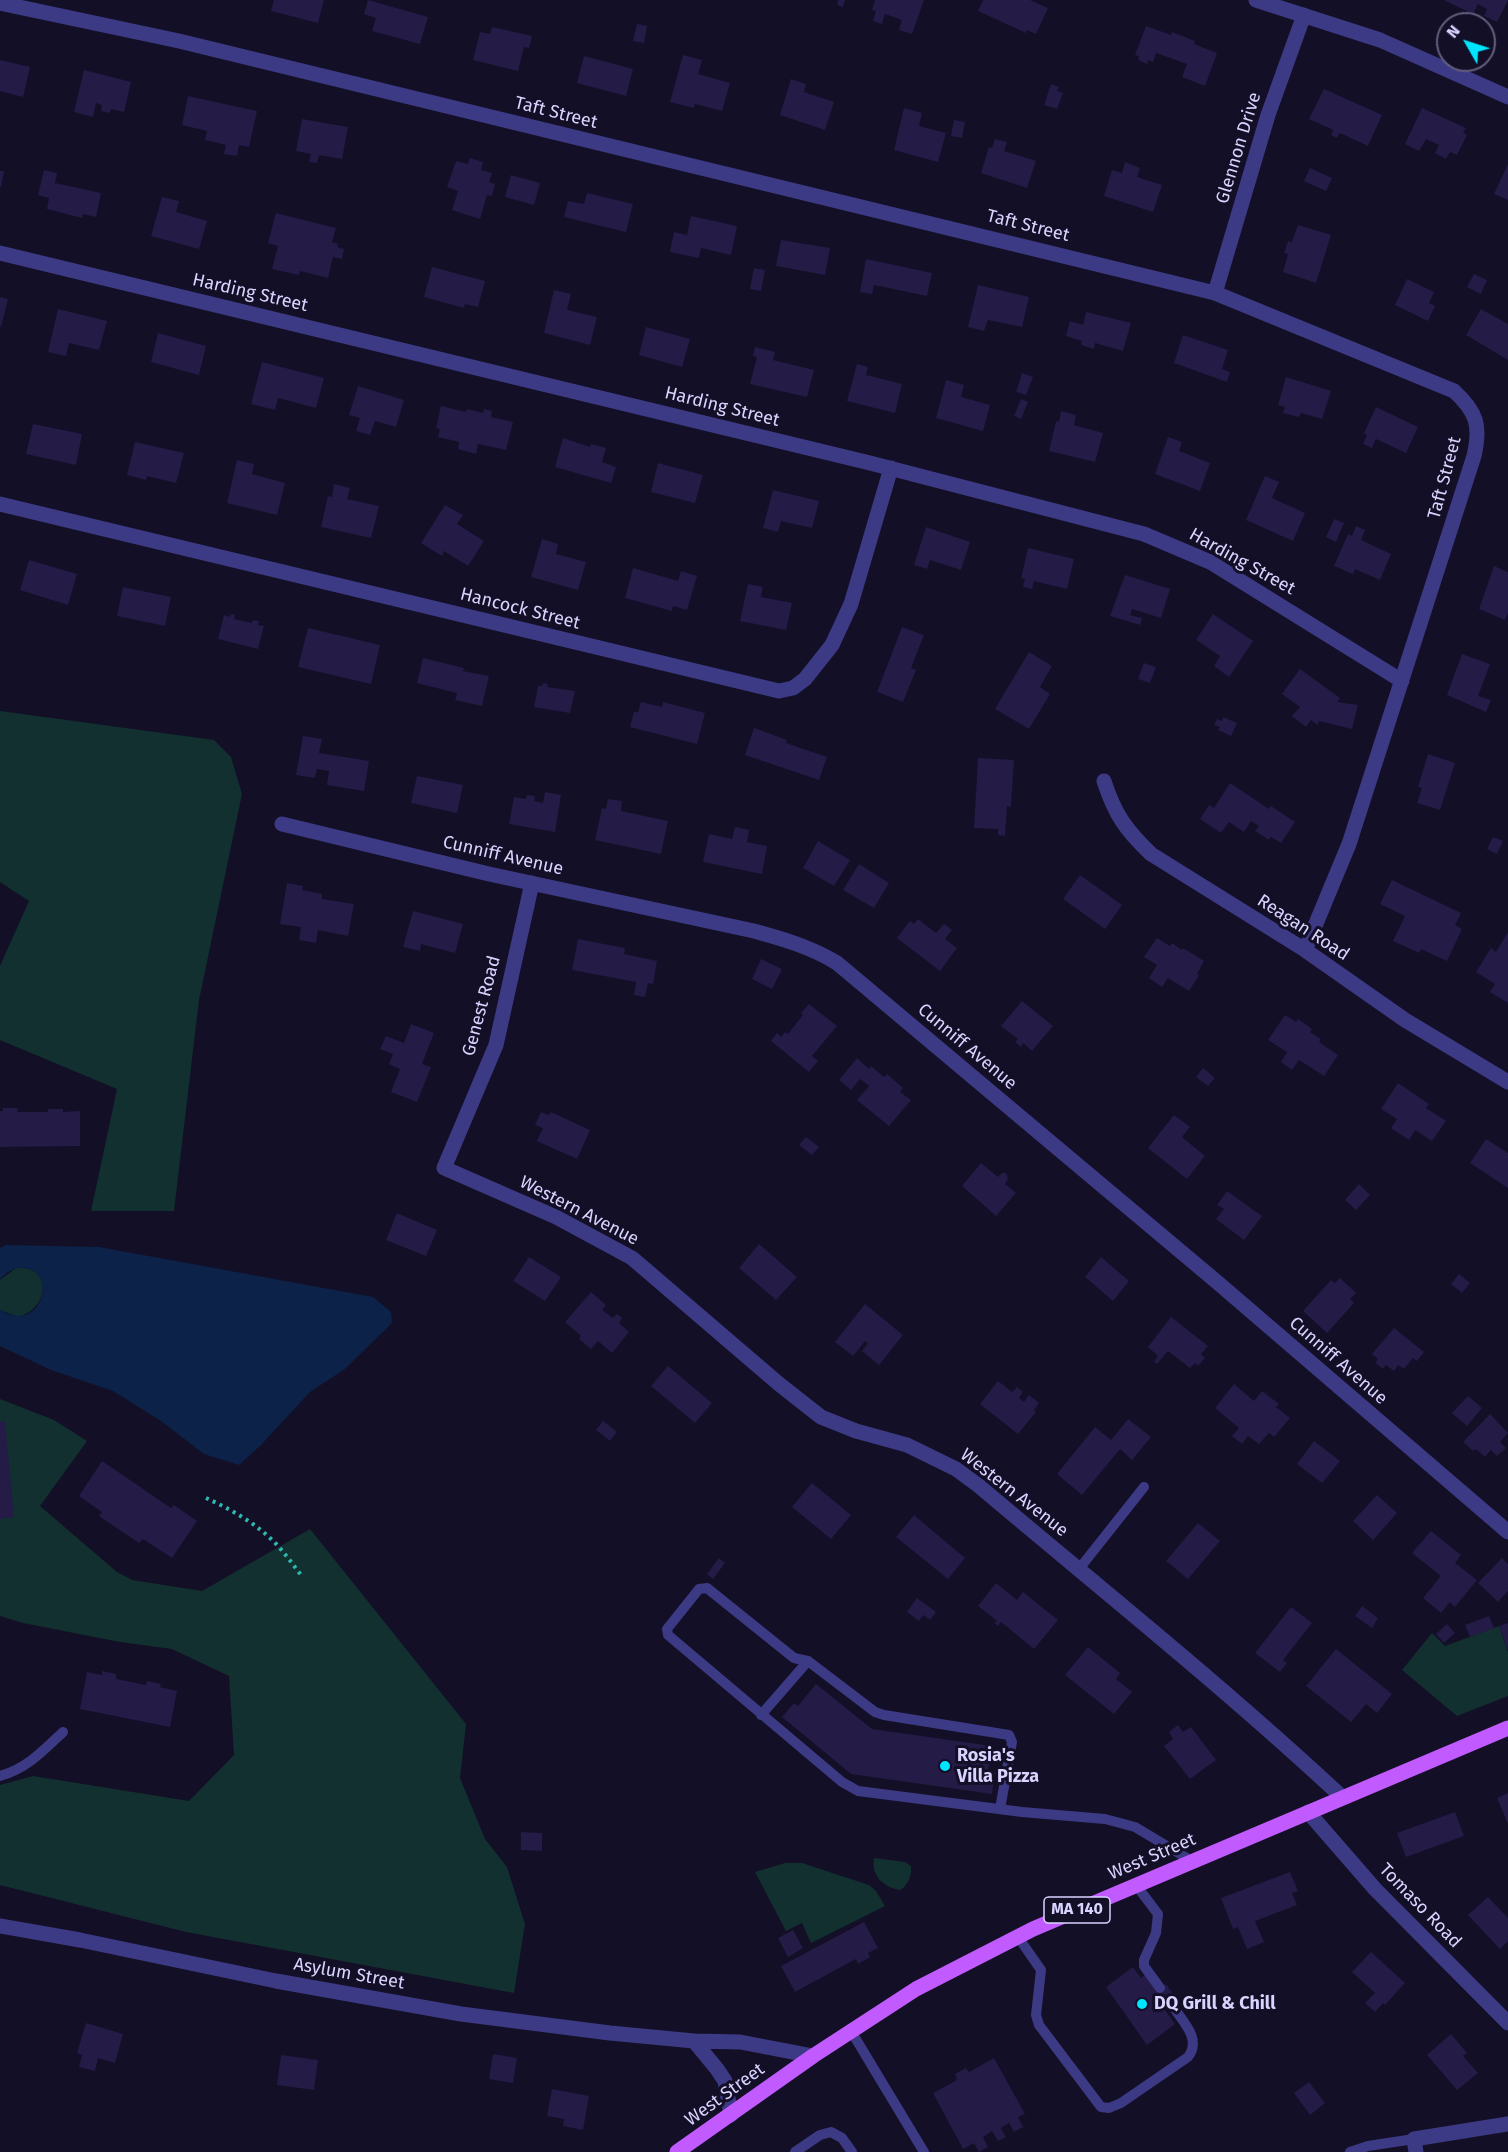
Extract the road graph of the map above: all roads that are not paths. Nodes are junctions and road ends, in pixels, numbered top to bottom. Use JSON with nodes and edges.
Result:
{"nodes":[{"id":1,"x":1256,"y":0,"type":"edge"},
{"id":2,"x":0,"y":3,"type":"edge"},
{"id":3,"x":1304,"y":15,"type":"junction"},
{"id":4,"x":1508,"y":98,"type":"edge"},
{"id":5,"x":0,"y":253,"type":"edge"},
{"id":6,"x":1215,"y":293,"type":"junction"},
{"id":7,"x":891,"y":468,"type":"junction"},
{"id":8,"x":0,"y":504,"type":"edge"},
{"id":9,"x":1402,"y":681,"type":"junction"},
{"id":10,"x":1104,"y":781,"type":"dead end"},
{"id":11,"x":282,"y":824,"type":"dead end"},
{"id":12,"x":532,"y":883,"type":"junction"},
{"id":13,"x":1305,"y":950,"type":"junction"},
{"id":14,"x":1508,"y":1082,"type":"edge"},
{"id":15,"x":444,"y":1168,"type":"joint"},
{"id":16,"x":1144,"y":1487,"type":"dead end"},
{"id":17,"x":1508,"y":1532,"type":"edge"},
{"id":18,"x":1079,"y":1569,"type":"junction"},
{"id":19,"x":808,"y":1661,"type":"junction"},
{"id":20,"x":761,"y":1715,"type":"junction"},
{"id":21,"x":1508,"y":1728,"type":"edge"},
{"id":22,"x":63,"y":1732,"type":"dead end"},
{"id":23,"x":0,"y":1776,"type":"edge"},
{"id":24,"x":1342,"y":1797,"type":"junction"},
{"id":25,"x":1000,"y":1809,"type":"junction"},
{"id":26,"x":1308,"y":1812,"type":"junction"},
{"id":27,"x":1192,"y":1861,"type":"junction"},
{"id":28,"x":1136,"y":1885,"type":"junction"},
{"id":29,"x":0,"y":1926,"type":"edge"},
{"id":30,"x":1018,"y":1937,"type":"junction"},
{"id":31,"x":1160,"y":1988,"type":"dead end"},
{"id":32,"x":1170,"y":2002,"type":"dead end"},
{"id":33,"x":1508,"y":2024,"type":"edge"},
{"id":34,"x":851,"y":2031,"type":"junction"},
{"id":35,"x":694,"y":2041,"type":"junction"},
{"id":36,"x":813,"y":2056,"type":"junction"},
{"id":37,"x":731,"y":2115,"type":"junction"},
{"id":38,"x":1508,"y":2124,"type":"edge"},
{"id":39,"x":1415,"y":2145,"type":"edge"},
{"id":40,"x":677,"y":2152,"type":"edge"},
{"id":41,"x":795,"y":2152,"type":"edge"},
{"id":42,"x":852,"y":2152,"type":"edge"},
{"id":43,"x":924,"y":2152,"type":"edge"},
{"id":44,"x":1350,"y":2152,"type":"edge"}],
"edges":[{"from":1,"to":3,"type":"street"},
{"from":2,"to":6,"type":"street","name":"Taft Street"},
{"from":3,"to":4,"type":"street"},
{"from":3,"to":6,"type":"street","name":"Glennon Drive"},
{"from":5,"to":7,"type":"street","name":"Harding Street"},
{"from":6,"to":9,"type":"street","name":"Taft Street"},
{"from":7,"to":8,"type":"street","name":"Hancock Street"},
{"from":7,"to":9,"type":"street","name":"Harding Street"},
{"from":9,"to":13,"type":"street","name":"Taft Street"},
{"from":10,"to":13,"type":"street","name":"Reagan Road"},
{"from":11,"to":12,"type":"street","name":"Cunniff Avenue"},
{"from":12,"to":15,"type":"street","name":"Genest Road"},
{"from":12,"to":17,"type":"street","name":"Cunniff Avenue"},
{"from":13,"to":14,"type":"street","name":"Reagan Road"},
{"from":15,"to":18,"type":"street","name":"Western Avenue"},
{"from":16,"to":18,"type":"lane"},
{"from":18,"to":24,"type":"street","name":"Western Avenue"},
{"from":19,"to":20,"type":"lane"},
{"from":19,"to":20,"type":"lane"},
{"from":19,"to":25,"type":"lane"},
{"from":20,"to":25,"type":"lane"},
{"from":21,"to":24,"type":"main road","name":"West Street","number":"MA 140"},
{"from":22,"to":23,"type":"lane"},
{"from":24,"to":26,"type":"main road","name":"West Street","number":"MA 140"},
{"from":25,"to":27,"type":"lane"},
{"from":26,"to":27,"type":"main road","name":"West Street","number":"MA 140"},
{"from":26,"to":33,"type":"street","name":"Tomaso Road"},
{"from":27,"to":28,"type":"main road","name":"West Street","number":"MA 140"},
{"from":28,"to":30,"type":"main road","name":"West Street","number":"MA 140"},
{"from":28,"to":31,"type":"lane"},
{"from":29,"to":35,"type":"street","name":"Asylum Street"},
{"from":30,"to":32,"type":"lane"},
{"from":30,"to":34,"type":"main road","name":"West Street","number":"MA 140"},
{"from":34,"to":36,"type":"main road","name":"West Street","number":"MA 140"},
{"from":34,"to":43,"type":"lane"},
{"from":35,"to":36,"type":"street","name":"Asylum Street"},
{"from":35,"to":37,"type":"street"},
{"from":36,"to":37,"type":"main road","name":"West Street","number":"MA 140"},
{"from":37,"to":40,"type":"main road","name":"West Street","number":"MA 140"},
{"from":38,"to":39,"type":"street"},
{"from":39,"to":44,"type":"lane"},
{"from":41,"to":42,"type":"lane"}]}
